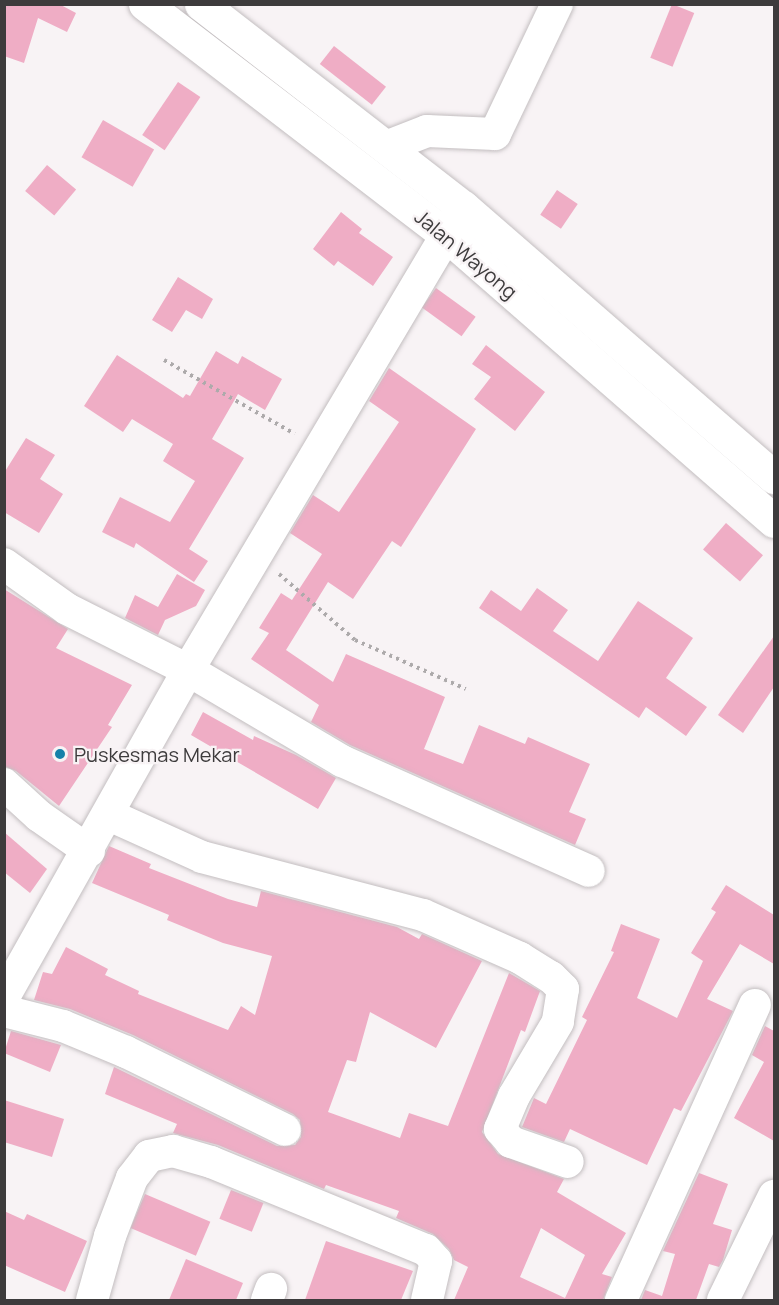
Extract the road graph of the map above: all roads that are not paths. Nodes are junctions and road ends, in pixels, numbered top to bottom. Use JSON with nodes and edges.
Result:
{"nodes":[{"id":1,"x":145,"y":4,"type":"edge"},
{"id":2,"x":201,"y":4,"type":"edge"},
{"id":3,"x":557,"y":4,"type":"edge"},
{"id":4,"x":386,"y":147,"type":"junction"},
{"id":5,"x":464,"y":207,"type":"junction"},
{"id":6,"x":446,"y":235,"type":"junction"},
{"id":7,"x":774,"y":477,"type":"edge"},
{"id":8,"x":774,"y":521,"type":"edge"},
{"id":9,"x":4,"y":564,"type":"edge"},
{"id":10,"x":188,"y":670,"type":"junction"},
{"id":11,"x":4,"y":761,"type":"edge"},
{"id":12,"x":4,"y":777,"type":"edge"},
{"id":13,"x":4,"y":784,"type":"edge"},
{"id":14,"x":109,"y":815,"type":"junction"},
{"id":15,"x":89,"y":851,"type":"junction"},
{"id":16,"x":589,"y":871,"type":"dead end"},
{"id":17,"x":5,"y":995,"type":"edge"},
{"id":18,"x":755,"y":1005,"type":"dead end"},
{"id":19,"x":4,"y":1011,"type":"edge"},
{"id":20,"x":285,"y":1130,"type":"dead end"},
{"id":21,"x":568,"y":1162,"type":"dead end"},
{"id":22,"x":774,"y":1196,"type":"edge"},
{"id":23,"x":92,"y":1300,"type":"edge"},
{"id":24,"x":427,"y":1300,"type":"edge"},
{"id":25,"x":621,"y":1300,"type":"edge"},
{"id":26,"x":723,"y":1300,"type":"edge"}],
"edges":[{"from":1,"to":6,"type":"street","name":"Jalan Wayong"},
{"from":2,"to":4,"type":"street","name":"Jalan Wayong"},
{"from":3,"to":4,"type":"street"},
{"from":4,"to":5,"type":"street","name":"Jalan Wayong"},
{"from":5,"to":6,"type":"street"},
{"from":5,"to":7,"type":"street","name":"Jalan Wayong"},
{"from":6,"to":8,"type":"street","name":"Jalan Wayong"},
{"from":6,"to":10,"type":"street"},
{"from":9,"to":10,"type":"street"},
{"from":10,"to":14,"type":"street"},
{"from":10,"to":16,"type":"street"},
{"from":11,"to":12,"type":"street"},
{"from":13,"to":15,"type":"street"},
{"from":14,"to":15,"type":"street"},
{"from":14,"to":21,"type":"street"},
{"from":15,"to":17,"type":"street"},
{"from":18,"to":25,"type":"street"},
{"from":19,"to":20,"type":"street"},
{"from":22,"to":26,"type":"street"},
{"from":23,"to":24,"type":"street"}]}
